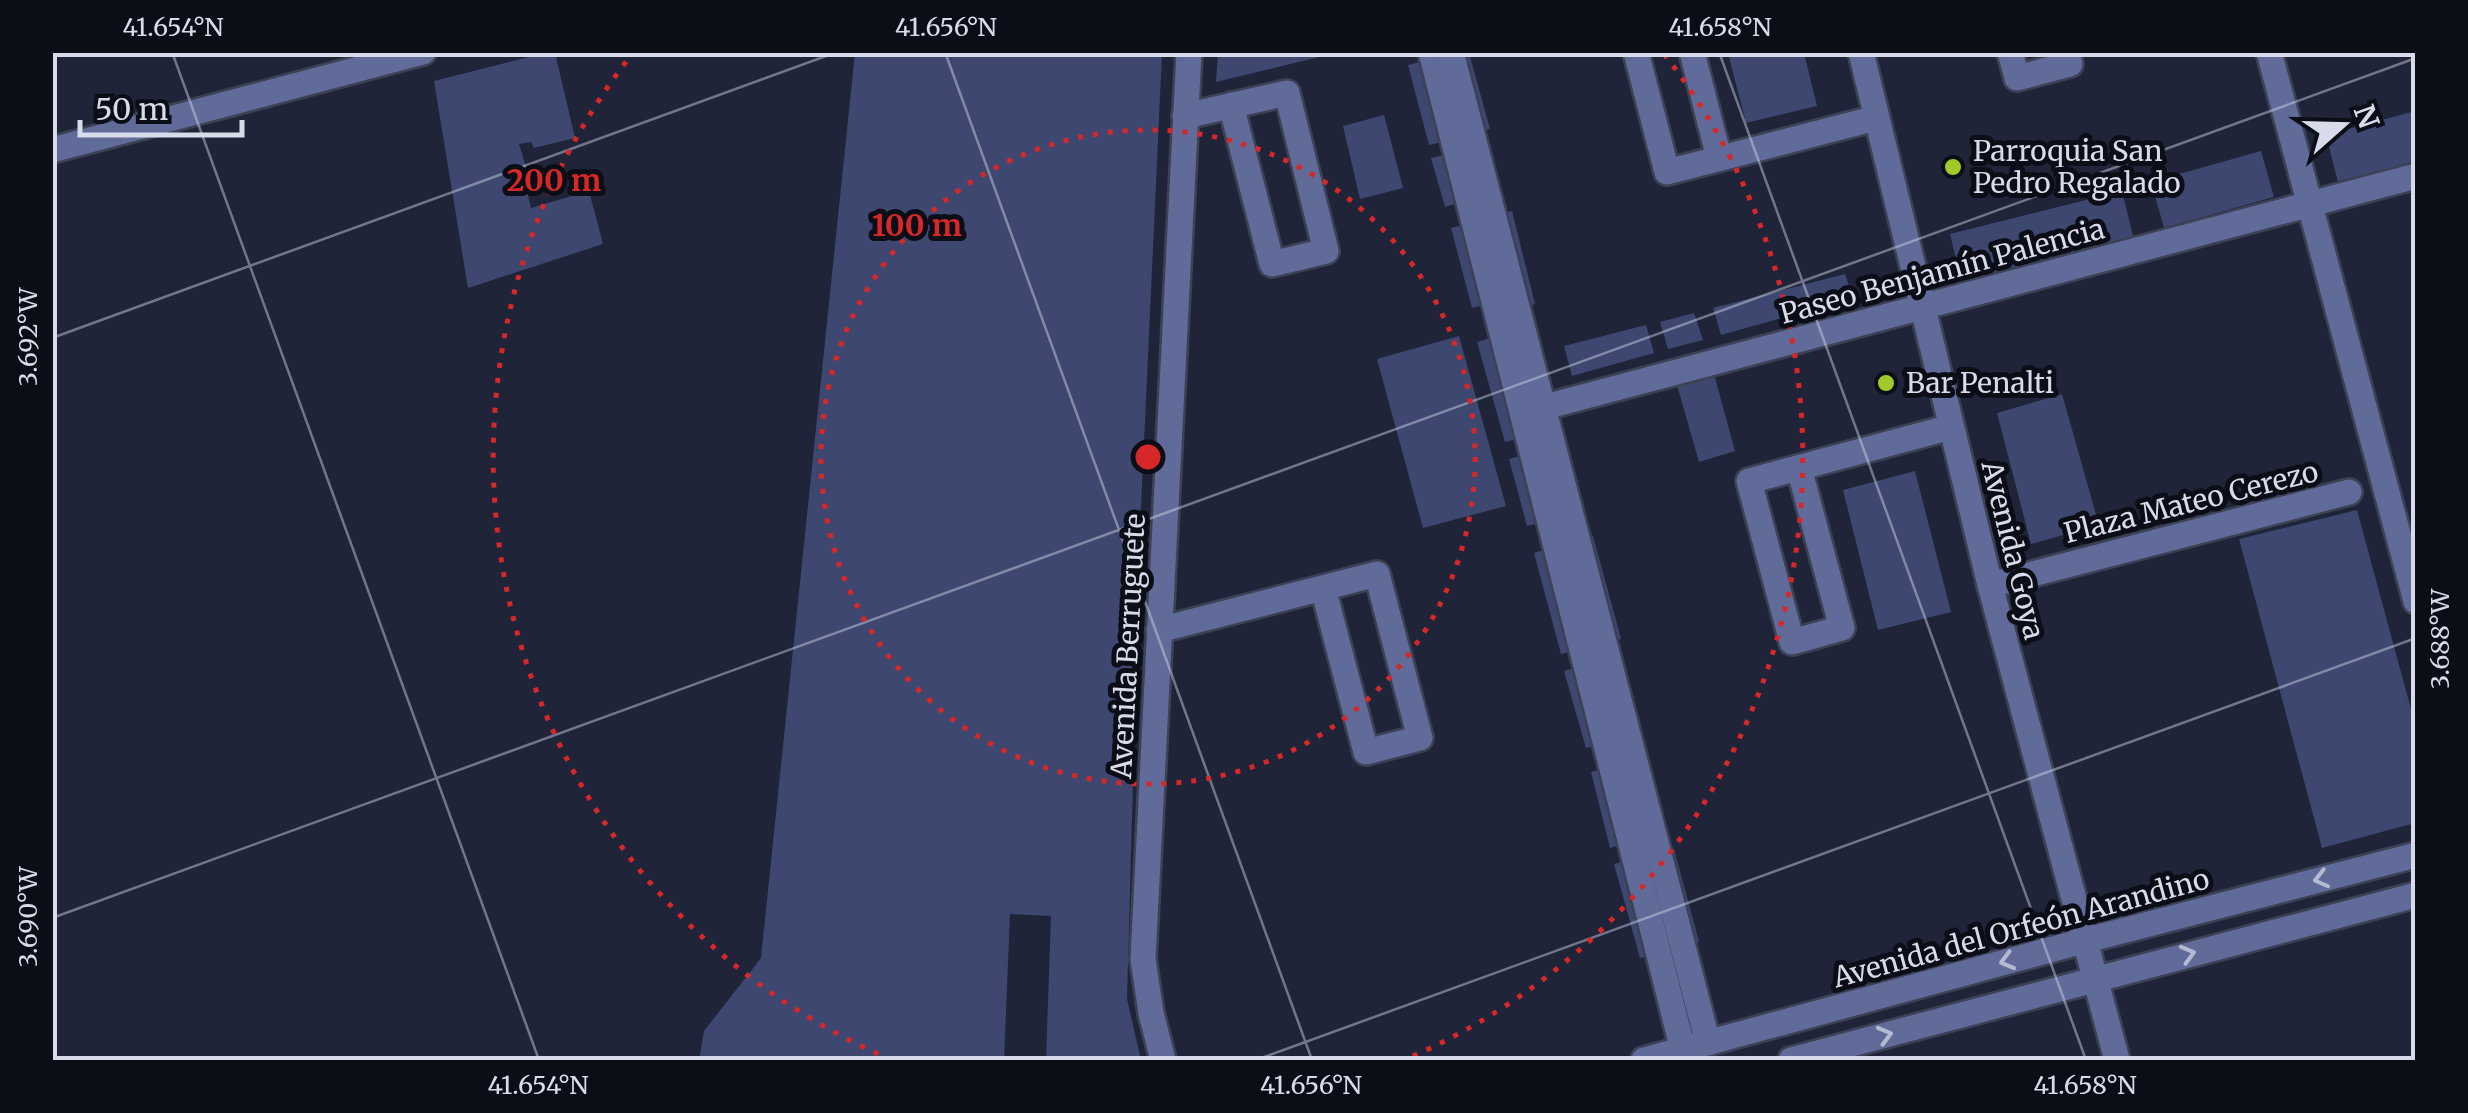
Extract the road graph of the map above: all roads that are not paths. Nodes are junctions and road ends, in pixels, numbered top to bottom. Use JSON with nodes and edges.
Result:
{"nodes":[{"id":1,"x":423,"y":52,"type":"edge"},
{"id":2,"x":1188,"y":52,"type":"edge"},
{"id":3,"x":1430,"y":52,"type":"edge"},
{"id":4,"x":1451,"y":52,"type":"edge"},
{"id":5,"x":1636,"y":52,"type":"edge"},
{"id":6,"x":1692,"y":52,"type":"edge"},
{"id":7,"x":1861,"y":52,"type":"edge"},
{"id":8,"x":2010,"y":52,"type":"edge"},
{"id":9,"x":2068,"y":52,"type":"edge"},
{"id":10,"x":2269,"y":52,"type":"edge"},
{"id":11,"x":1231,"y":106,"type":"junction"},
{"id":12,"x":1184,"y":116,"type":"junction"},
{"id":13,"x":1876,"y":118,"type":"junction"},
{"id":14,"x":1463,"y":142,"type":"junction"},
{"id":15,"x":52,"y":150,"type":"edge"},
{"id":16,"x":1719,"y":158,"type":"junction"},
{"id":17,"x":2416,"y":176,"type":"edge"},
{"id":18,"x":2310,"y":204,"type":"junction"},
{"id":19,"x":1923,"y":307,"type":"junction"},
{"id":20,"x":1537,"y":420,"type":"junction"},
{"id":21,"x":1952,"y":427,"type":"junction"},
{"id":22,"x":1799,"y":468,"type":"junction"},
{"id":23,"x":2349,"y":492,"type":"dead end"},
{"id":24,"x":1990,"y":585,"type":"junction"},
{"id":25,"x":1322,"y":588,"type":"junction"},
{"id":26,"x":2416,"y":601,"type":"edge"},
{"id":27,"x":1159,"y":630,"type":"junction"},
{"id":28,"x":2416,"y":855,"type":"edge"},
{"id":29,"x":2416,"y":894,"type":"edge"},
{"id":30,"x":2083,"y":940,"type":"junction"},
{"id":31,"x":2094,"y":979,"type":"junction"},
{"id":32,"x":1696,"y":1047,"type":"junction"},
{"id":33,"x":1162,"y":1060,"type":"edge"},
{"id":34,"x":1644,"y":1060,"type":"edge"},
{"id":35,"x":1791,"y":1060,"type":"edge"},
{"id":36,"x":2116,"y":1060,"type":"edge"}],
"edges":[{"from":1,"to":15,"type":"street"},
{"from":2,"to":12,"type":"street","name":"Avenida Berruguete"},
{"from":3,"to":14,"type":"street"},
{"from":4,"to":14,"type":"street"},
{"from":5,"to":16,"type":"street"},
{"from":6,"to":16,"type":"street"},
{"from":7,"to":13,"type":"street","name":"Avenida Goya"},
{"from":8,"to":9,"type":"street"},
{"from":10,"to":18,"type":"street"},
{"from":11,"to":11,"type":"street"},
{"from":11,"to":12,"type":"street"},
{"from":12,"to":27,"type":"street","name":"Avenida Berruguete"},
{"from":13,"to":16,"type":"street"},
{"from":13,"to":19,"type":"street","name":"Avenida Goya"},
{"from":14,"to":20,"type":"street"},
{"from":17,"to":18,"type":"street","name":"Paseo Benjamín Palencia"},
{"from":18,"to":19,"type":"street","name":"Paseo Benjamín Palencia"},
{"from":18,"to":26,"type":"street"},
{"from":19,"to":20,"type":"street","name":"Paseo Benjamín Palencia"},
{"from":19,"to":21,"type":"street","name":"Avenida Goya"},
{"from":20,"to":32,"type":"street"},
{"from":21,"to":22,"type":"street"},
{"from":21,"to":24,"type":"street","name":"Avenida Goya"},
{"from":22,"to":22,"type":"street"},
{"from":23,"to":24,"type":"street","name":"Plaza Mateo Cerezo"},
{"from":24,"to":30,"type":"street","name":"Avenida Goya"},
{"from":25,"to":25,"type":"street"},
{"from":25,"to":27,"type":"street"},
{"from":27,"to":33,"type":"street","name":"Avenida Berruguete"},
{"from":28,"to":30,"type":"street","name":"Avenida del Orfeón Arandino","one_way":true},
{"from":31,"to":29,"type":"street","one_way":true},
{"from":30,"to":31,"type":"street","name":"Avenida Goya"},
{"from":30,"to":32,"type":"street","name":"Avenida del Orfeón Arandino","one_way":true},
{"from":35,"to":31,"type":"street","one_way":true},
{"from":31,"to":36,"type":"street","name":"Avenida Goya"},
{"from":32,"to":34,"type":"street","name":"Avenida del Orfeón Arandino"}]}
